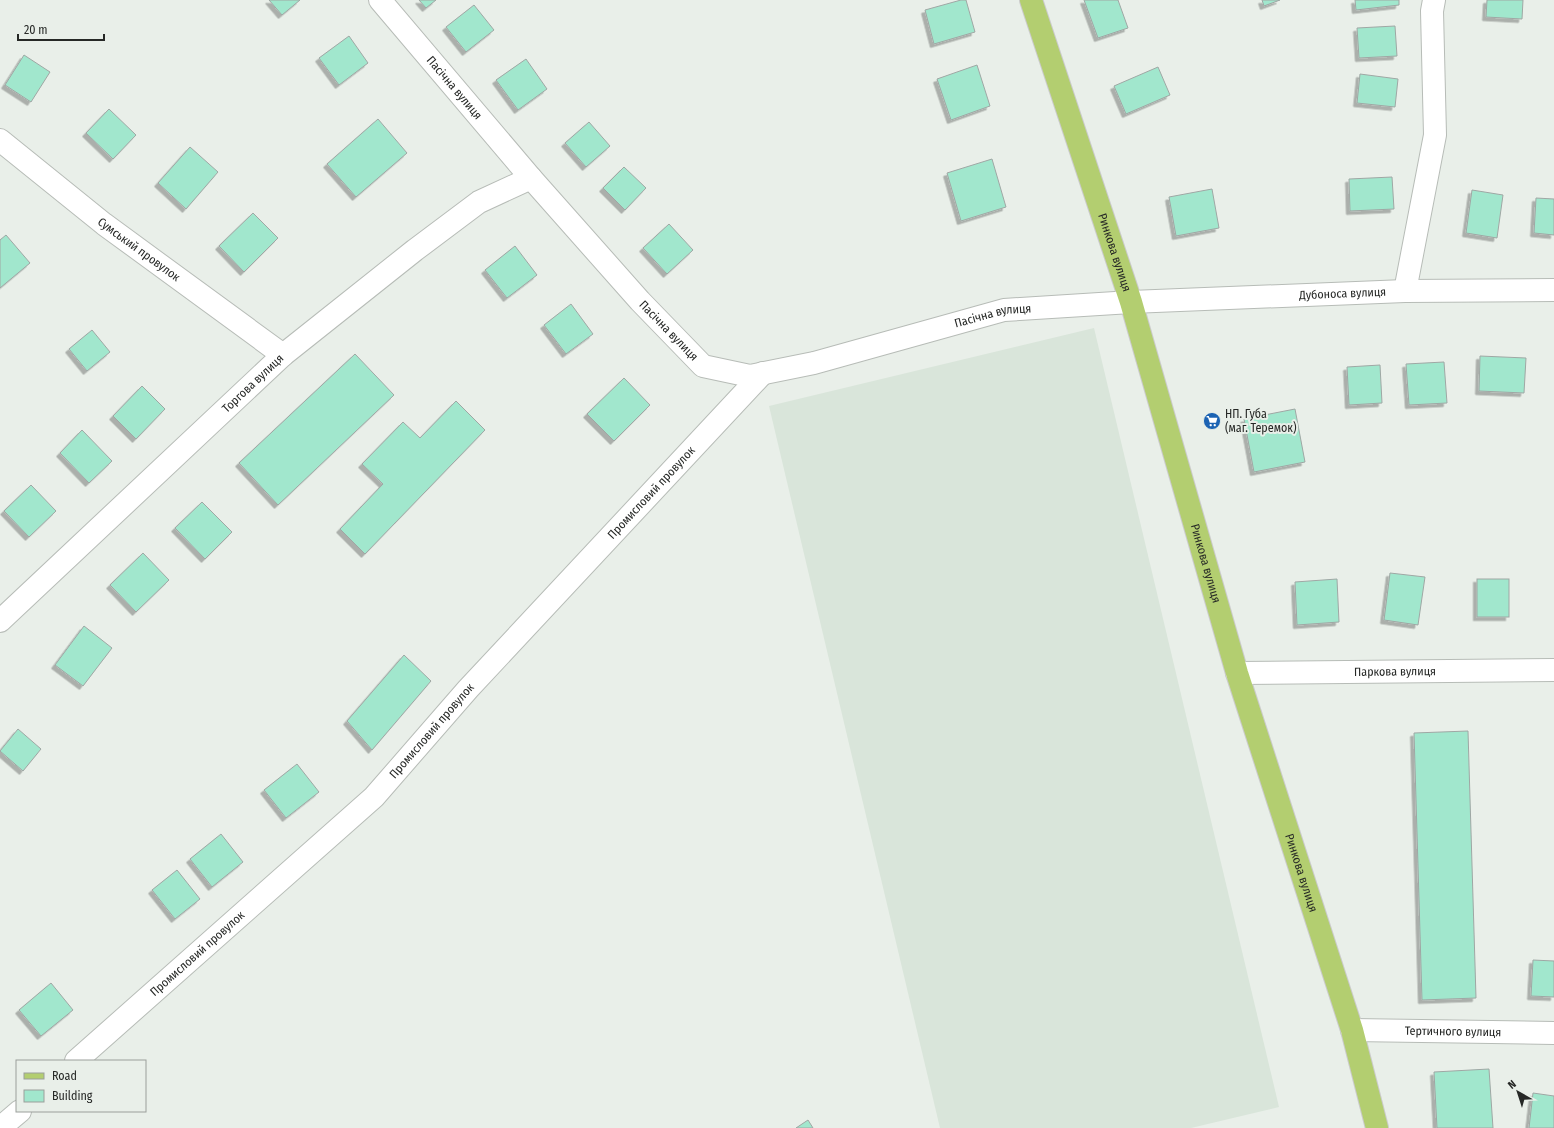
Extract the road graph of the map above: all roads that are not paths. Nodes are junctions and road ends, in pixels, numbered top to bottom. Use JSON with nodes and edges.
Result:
{"nodes":[{"id":1,"x":380,"y":0,"type":"edge"},
{"id":2,"x":1031,"y":0,"type":"edge"},
{"id":3,"x":1433,"y":4,"type":"edge"},
{"id":4,"x":0,"y":140,"type":"edge"},
{"id":5,"x":531,"y":178,"type":"junction"},
{"id":6,"x":1554,"y":290,"type":"edge"},
{"id":7,"x":1405,"y":292,"type":"junction"},
{"id":8,"x":1131,"y":302,"type":"junction"},
{"id":9,"x":283,"y":355,"type":"junction"},
{"id":10,"x":762,"y":373,"type":"junction"},
{"id":11,"x":0,"y":621,"type":"edge"},
{"id":12,"x":1554,"y":670,"type":"edge"},
{"id":13,"x":1237,"y":673,"type":"junction"},
{"id":14,"x":1352,"y":1030,"type":"junction"},
{"id":15,"x":1554,"y":1033,"type":"edge"},
{"id":16,"x":77,"y":1060,"type":"edge"},
{"id":17,"x":19,"y":1112,"type":"edge"},
{"id":18,"x":0,"y":1128,"type":"edge"},
{"id":19,"x":1377,"y":1128,"type":"edge"}],
"edges":[{"from":1,"to":5,"type":"street","name":"Пасічна вулиця"},
{"from":2,"to":8,"type":"main road","name":"Ринкова вулиця"},
{"from":3,"to":7,"type":"street"},
{"from":4,"to":9,"type":"street","name":"Сумський провулок"},
{"from":5,"to":9,"type":"street","name":"Торгова вулиця"},
{"from":5,"to":10,"type":"street","name":"Пасічна вулиця"},
{"from":6,"to":7,"type":"street","name":"Дубоноса вулиця"},
{"from":7,"to":8,"type":"street","name":"Дубоноса вулиця"},
{"from":8,"to":10,"type":"street","name":"Пасічна вулиця"},
{"from":8,"to":13,"type":"main road","name":"Ринкова вулиця"},
{"from":9,"to":11,"type":"street","name":"Торгова вулиця"},
{"from":10,"to":16,"type":"street","name":"Промисловий провулок"},
{"from":12,"to":13,"type":"street","name":"Паркова вулиця"},
{"from":13,"to":14,"type":"main road","name":"Ринкова вулиця"},
{"from":14,"to":15,"type":"street","name":"Тертичного вулиця"},
{"from":14,"to":19,"type":"main road","name":"Ринкова вулиця"},
{"from":17,"to":18,"type":"street"}]}
